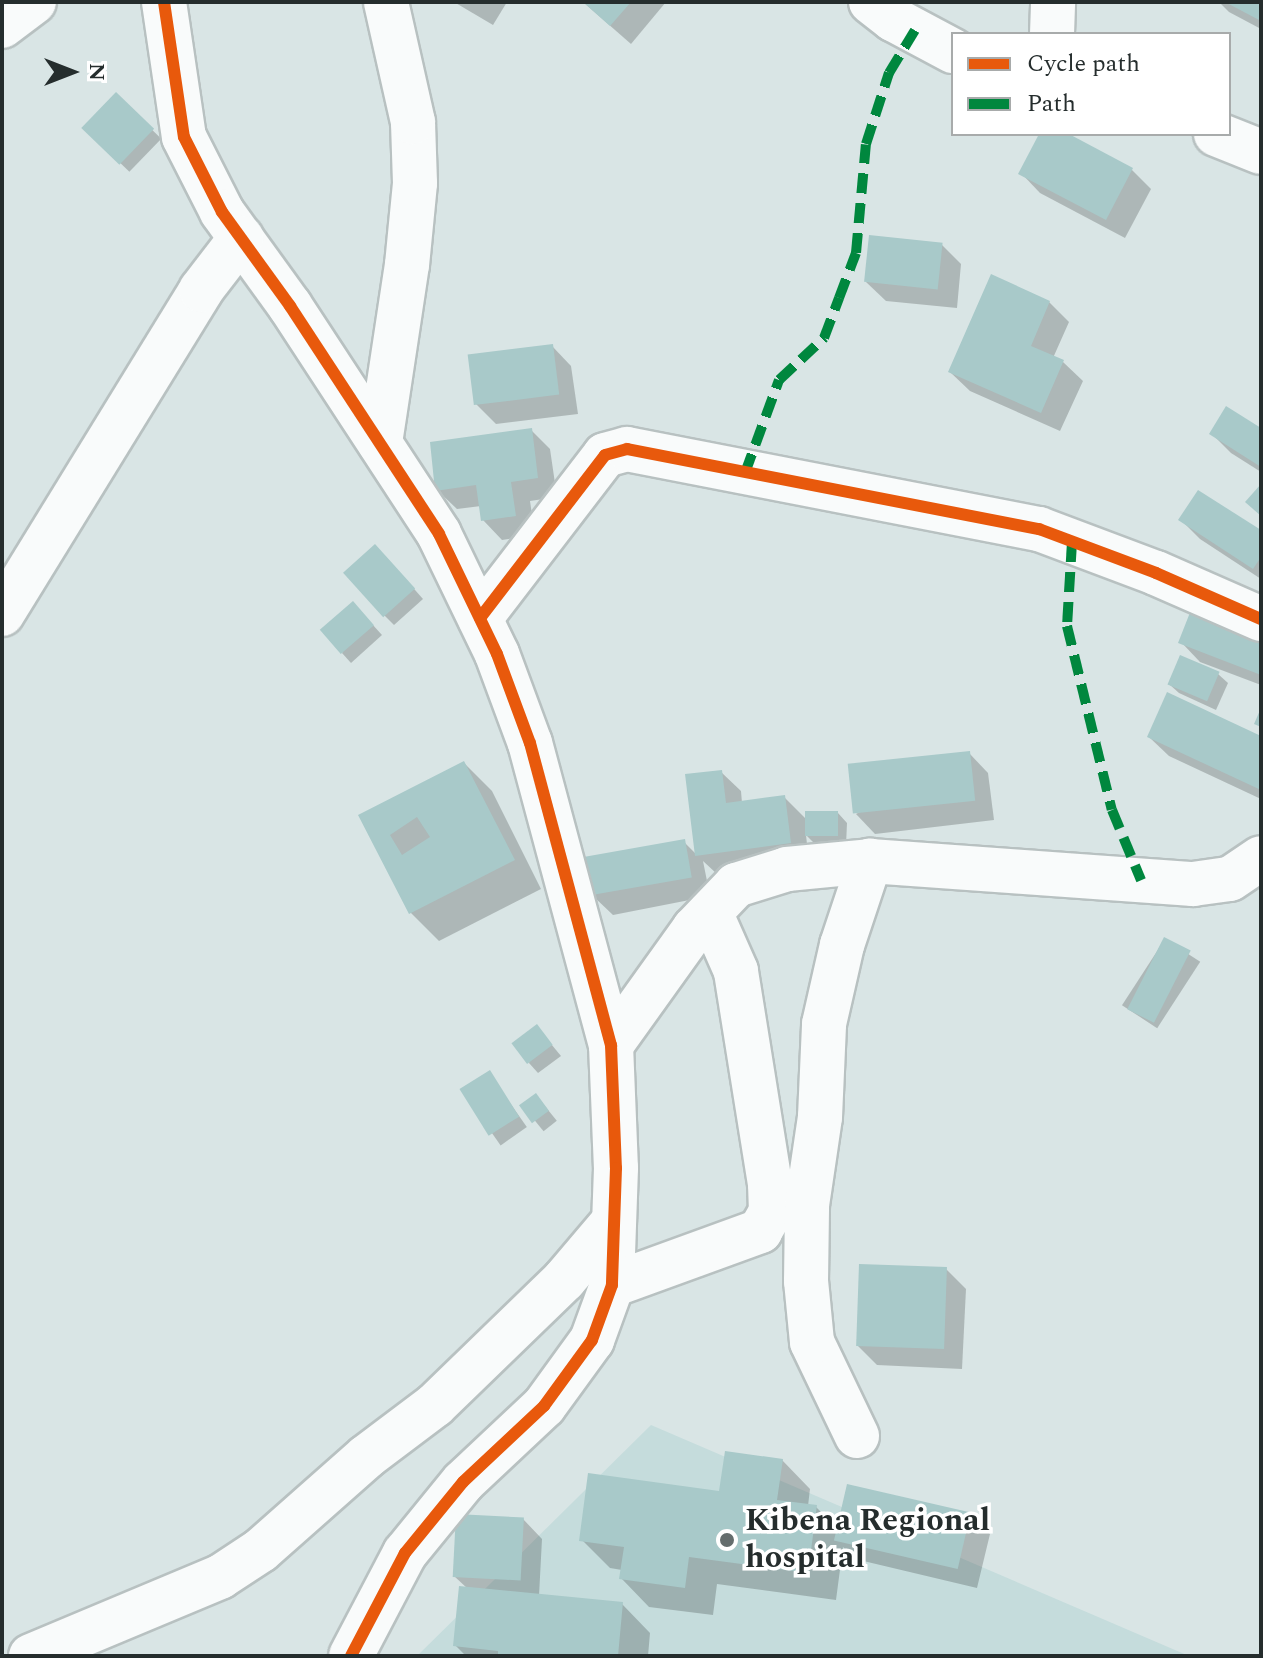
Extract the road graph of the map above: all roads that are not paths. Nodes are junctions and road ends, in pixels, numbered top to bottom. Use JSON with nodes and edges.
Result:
{"nodes":[{"id":1,"x":34,"y":2,"type":"edge"},
{"id":2,"x":164,"y":2,"type":"edge"},
{"id":3,"x":386,"y":2,"type":"edge"},
{"id":4,"x":871,"y":2,"type":"edge"},
{"id":5,"x":1053,"y":2,"type":"edge"},
{"id":6,"x":2,"y":26,"type":"edge"},
{"id":7,"x":1052,"y":32,"type":"edge"},
{"id":8,"x":951,"y":50,"type":"edge"},
{"id":9,"x":1221,"y":136,"type":"edge"},
{"id":10,"x":1261,"y":152,"type":"edge"},
{"id":11,"x":241,"y":238,"type":"junction"},
{"id":12,"x":380,"y":443,"type":"junction"},
{"id":13,"x":2,"y":614,"type":"edge"},
{"id":14,"x":480,"y":618,"type":"junction"},
{"id":15,"x":1261,"y":619,"type":"edge"},
{"id":16,"x":1261,"y":858,"type":"edge"},
{"id":17,"x":870,"y":861,"type":"junction"},
{"id":18,"x":710,"y":912,"type":"junction"},
{"id":19,"x":611,"y":1045,"type":"junction"},
{"id":20,"x":614,"y":1221,"type":"junction"},
{"id":21,"x":612,"y":1285,"type":"junction"},
{"id":22,"x":857,"y":1436,"type":"dead end"},
{"id":23,"x":31,"y":1656,"type":"edge"},
{"id":24,"x":351,"y":1656,"type":"edge"}],
"edges":[{"from":1,"to":6,"type":"street"},
{"from":2,"to":11,"type":"street"},
{"from":3,"to":12,"type":"street"},
{"from":4,"to":8,"type":"street"},
{"from":5,"to":7,"type":"street"},
{"from":9,"to":10,"type":"street"},
{"from":11,"to":12,"type":"street"},
{"from":11,"to":13,"type":"street"},
{"from":12,"to":14,"type":"street"},
{"from":14,"to":15,"type":"street"},
{"from":14,"to":19,"type":"street"},
{"from":16,"to":17,"type":"street"},
{"from":17,"to":18,"type":"street"},
{"from":17,"to":22,"type":"street"},
{"from":18,"to":19,"type":"street"},
{"from":18,"to":21,"type":"street"},
{"from":19,"to":20,"type":"street"},
{"from":20,"to":21,"type":"street"},
{"from":20,"to":23,"type":"street"},
{"from":21,"to":24,"type":"street"}]}
